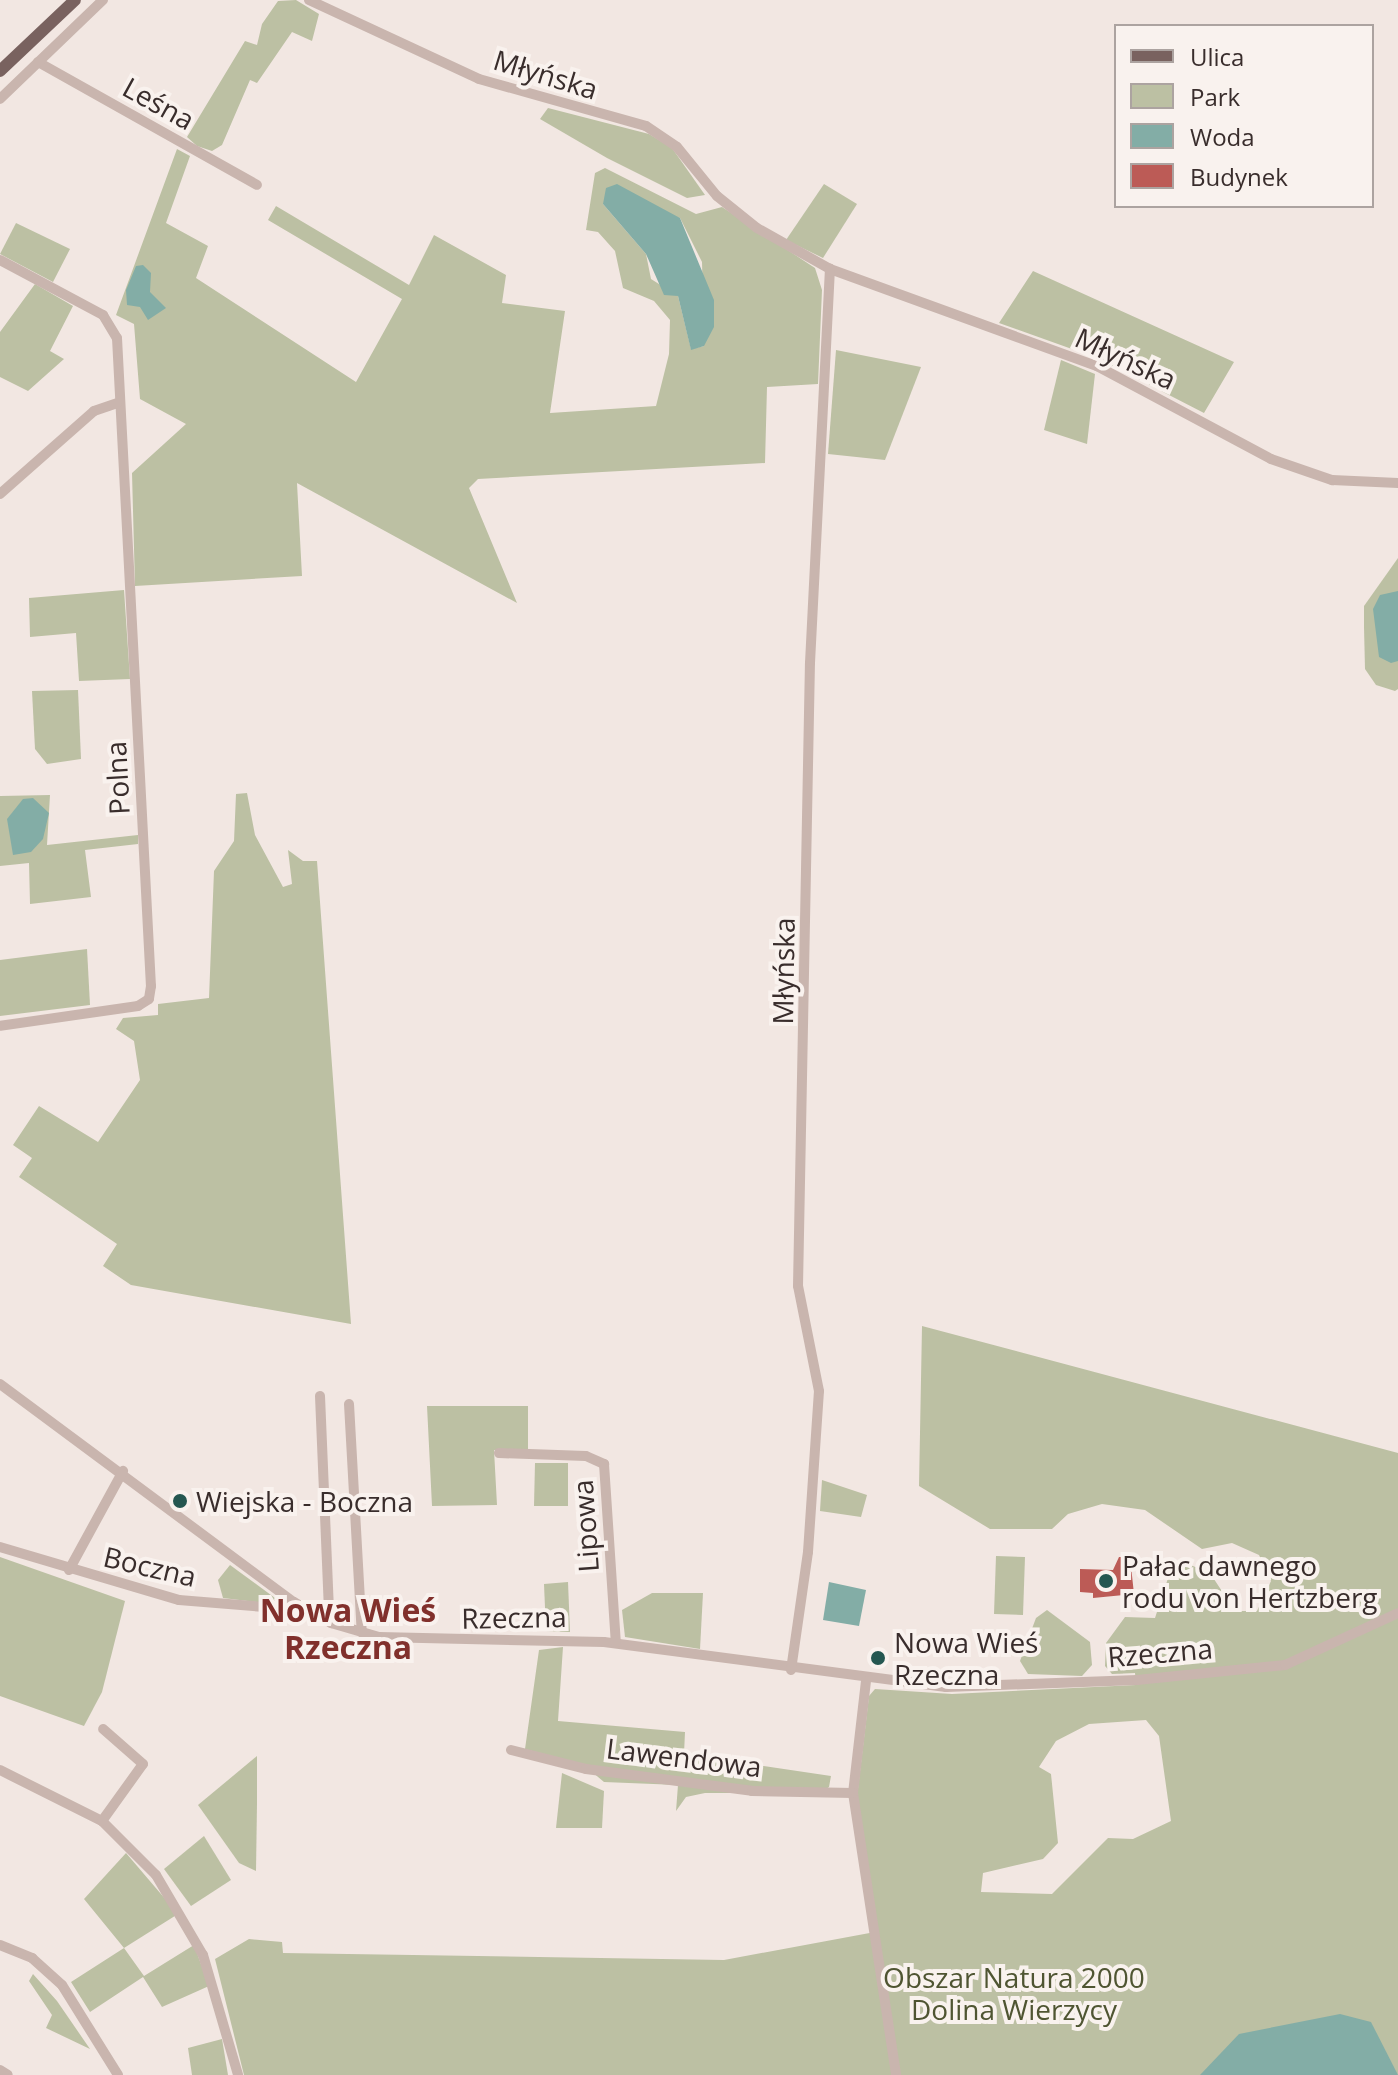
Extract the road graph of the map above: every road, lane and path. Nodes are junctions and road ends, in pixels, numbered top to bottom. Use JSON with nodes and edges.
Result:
{"nodes":[{"id":1,"x":75,"y":0,"type":"edge"},
{"id":2,"x":103,"y":0,"type":"edge"},
{"id":3,"x":309,"y":0,"type":"edge"},
{"id":4,"x":38,"y":62,"type":"junction"},
{"id":5,"x":2,"y":67,"type":"edge"},
{"id":6,"x":0,"y":99,"type":"edge"},
{"id":7,"x":257,"y":185,"type":"dead end"},
{"id":8,"x":0,"y":260,"type":"edge"},
{"id":9,"x":830,"y":269,"type":"junction"},
{"id":10,"x":117,"y":403,"type":"junction"},
{"id":11,"x":1398,"y":483,"type":"edge"},
{"id":12,"x":0,"y":494,"type":"edge"},
{"id":13,"x":0,"y":1026,"type":"edge"},
{"id":14,"x":0,"y":1384,"type":"edge"},
{"id":15,"x":320,"y":1396,"type":"dead end"},
{"id":16,"x":349,"y":1404,"type":"dead end"},
{"id":17,"x":499,"y":1453,"type":"dead end"},
{"id":18,"x":123,"y":1471,"type":"junction"},
{"id":19,"x":0,"y":1547,"type":"edge"},
{"id":20,"x":69,"y":1570,"type":"junction"},
{"id":21,"x":294,"y":1602,"type":"junction"},
{"id":22,"x":1398,"y":1613,"type":"edge"},
{"id":23,"x":323,"y":1619,"type":"junction"},
{"id":24,"x":362,"y":1633,"type":"junction"},
{"id":25,"x":616,"y":1643,"type":"junction"},
{"id":26,"x":791,"y":1670,"type":"junction"},
{"id":27,"x":866,"y":1681,"type":"junction"},
{"id":28,"x":103,"y":1729,"type":"dead end"},
{"id":29,"x":511,"y":1750,"type":"dead end"},
{"id":30,"x":0,"y":1770,"type":"edge"},
{"id":31,"x":853,"y":1793,"type":"junction"},
{"id":32,"x":102,"y":1821,"type":"junction"},
{"id":33,"x":0,"y":1945,"type":"edge"},
{"id":34,"x":0,"y":2070,"type":"edge"},
{"id":35,"x":8,"y":2075,"type":"edge"},
{"id":36,"x":118,"y":2075,"type":"edge"},
{"id":37,"x":238,"y":2075,"type":"edge"},
{"id":38,"x":896,"y":2075,"type":"edge"}],
"edges":[{"from":1,"to":5,"type":"main road"},
{"from":2,"to":4,"type":"street"},
{"from":3,"to":9,"type":"street","name":"Młyńska"},
{"from":4,"to":6,"type":"street"},
{"from":4,"to":7,"type":"street","name":"Leśna"},
{"from":8,"to":10,"type":"street"},
{"from":9,"to":11,"type":"street","name":"Młyńska"},
{"from":9,"to":26,"type":"street","name":"Młyńska"},
{"from":10,"to":12,"type":"street"},
{"from":10,"to":13,"type":"street","name":"Polna"},
{"from":14,"to":18,"type":"street","name":"Rzeczna"},
{"from":15,"to":23,"type":"street"},
{"from":16,"to":24,"type":"street"},
{"from":17,"to":25,"type":"street","name":"Lipowa"},
{"from":18,"to":20,"type":"street"},
{"from":18,"to":21,"type":"street","name":"Rzeczna"},
{"from":19,"to":20,"type":"street","name":"Boczna"},
{"from":20,"to":21,"type":"street","name":"Boczna"},
{"from":21,"to":23,"type":"street","name":"Rzeczna"},
{"from":22,"to":27,"type":"street","name":"Rzeczna"},
{"from":23,"to":24,"type":"street","name":"Rzeczna"},
{"from":24,"to":25,"type":"street","name":"Rzeczna"},
{"from":25,"to":26,"type":"street","name":"Rzeczna"},
{"from":26,"to":27,"type":"street","name":"Rzeczna"},
{"from":27,"to":31,"type":"street"},
{"from":28,"to":32,"type":"street"},
{"from":29,"to":31,"type":"street","name":"Lawendowa"},
{"from":30,"to":32,"type":"street"},
{"from":31,"to":38,"type":"street"},
{"from":32,"to":37,"type":"street"},
{"from":33,"to":36,"type":"street"},
{"from":34,"to":35,"type":"street"}]}
